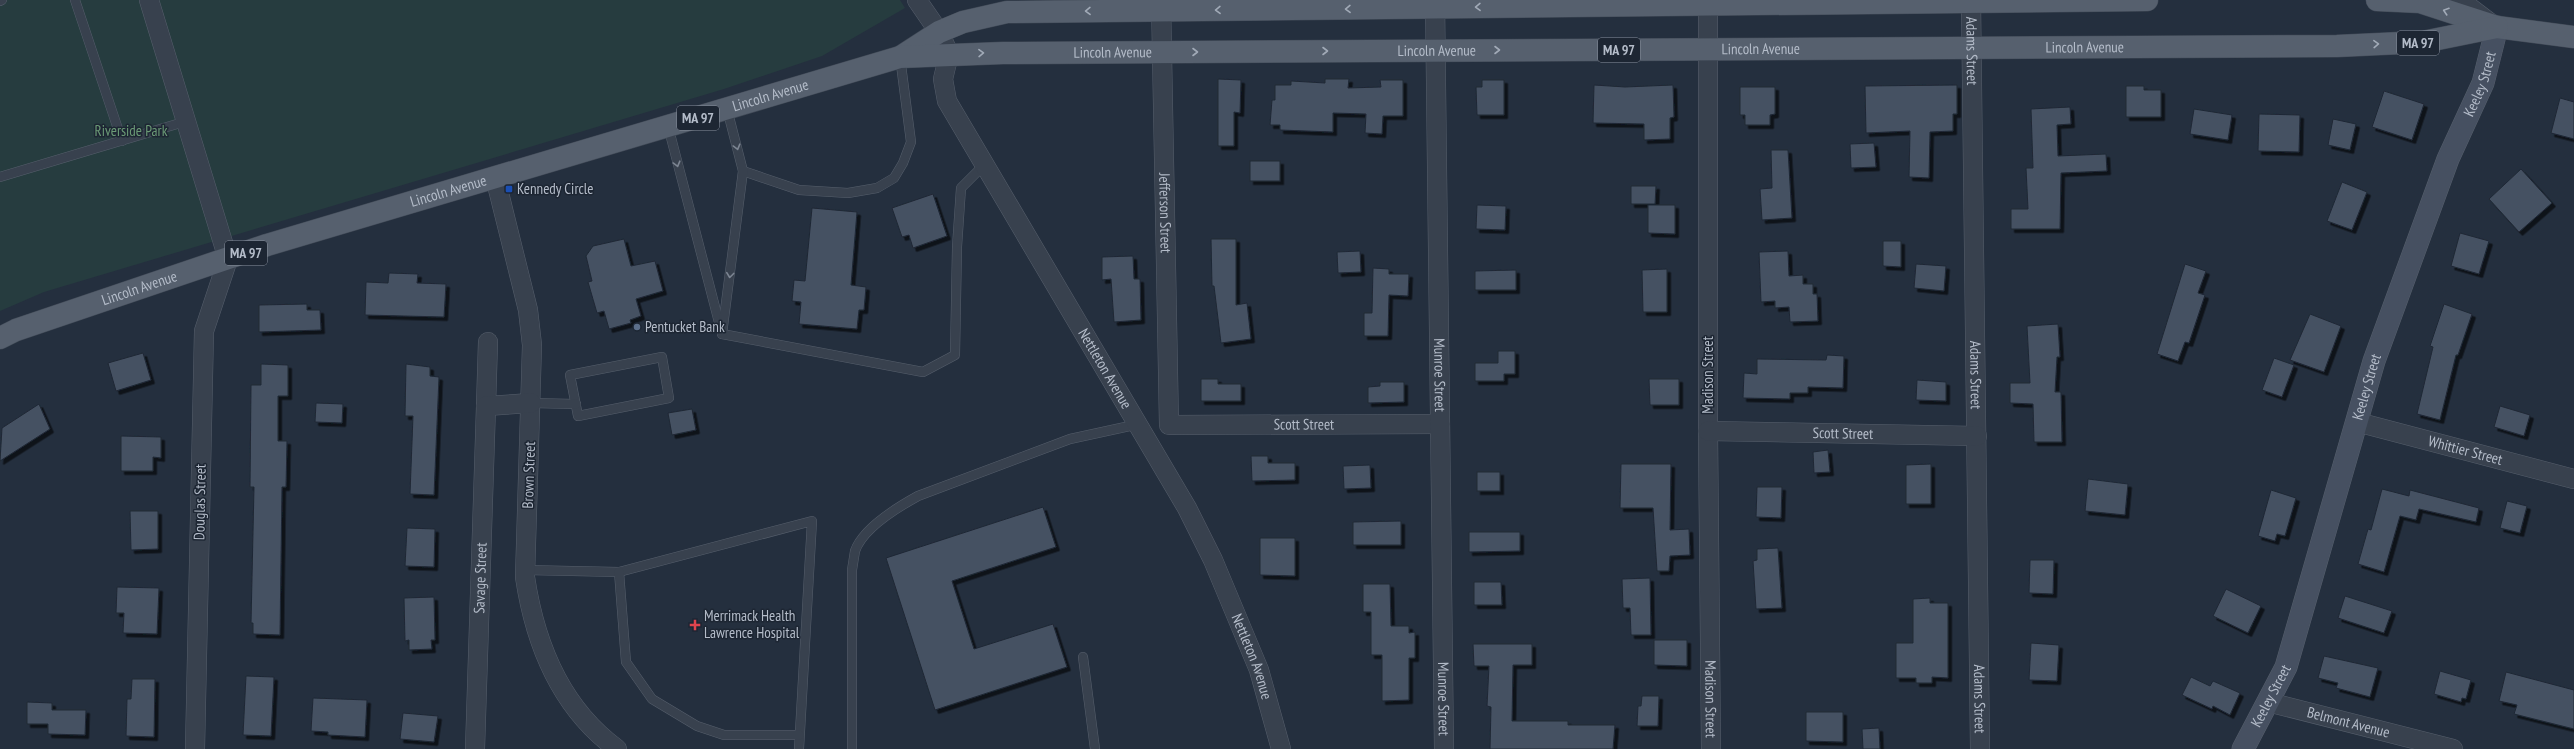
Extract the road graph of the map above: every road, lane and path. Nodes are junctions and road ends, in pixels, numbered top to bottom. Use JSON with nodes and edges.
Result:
{"nodes":[{"id":1,"x":75,"y":0,"type":"edge"},
{"id":2,"x":149,"y":0,"type":"edge"},
{"id":3,"x":917,"y":0,"type":"edge"},
{"id":4,"x":2147,"y":0,"type":"edge"},
{"id":5,"x":2377,"y":0,"type":"edge"},
{"id":6,"x":2460,"y":0,"type":"edge"},
{"id":7,"x":1971,"y":1,"type":"edge"},
{"id":8,"x":1708,"y":2,"type":"edge"},
{"id":9,"x":1435,"y":4,"type":"edge"},
{"id":10,"x":1161,"y":5,"type":"edge"},
{"id":11,"x":2496,"y":27,"type":"junction"},
{"id":12,"x":939,"y":32,"type":"junction"},
{"id":13,"x":2574,"y":37,"type":"edge"},
{"id":14,"x":1972,"y":48,"type":"junction"},
{"id":15,"x":1709,"y":49,"type":"junction"},
{"id":16,"x":1436,"y":51,"type":"junction"},
{"id":17,"x":1161,"y":52,"type":"junction"},
{"id":18,"x":949,"y":54,"type":"junction"},
{"id":19,"x":900,"y":57,"type":"junction"},
{"id":20,"x":727,"y":109,"type":"junction"},
{"id":21,"x":187,"y":121,"type":"junction"},
{"id":22,"x":668,"y":126,"type":"junction"},
{"id":23,"x":122,"y":141,"type":"junction"},
{"id":24,"x":984,"y":165,"type":"junction"},
{"id":25,"x":743,"y":171,"type":"junction"},
{"id":26,"x":0,"y":177,"type":"edge"},
{"id":27,"x":494,"y":177,"type":"junction"},
{"id":28,"x":228,"y":259,"type":"junction"},
{"id":29,"x":722,"y":334,"type":"junction"},
{"id":30,"x":0,"y":338,"type":"edge"},
{"id":31,"x":488,"y":342,"type":"dead end"},
{"id":32,"x":531,"y":403,"type":"junction"},
{"id":33,"x":576,"y":404,"type":"junction"},
{"id":34,"x":486,"y":406,"type":"junction"},
{"id":35,"x":2357,"y":422,"type":"junction"},
{"id":36,"x":1139,"y":424,"type":"junction"},
{"id":37,"x":1440,"y":424,"type":"junction"},
{"id":38,"x":1169,"y":425,"type":"joint"},
{"id":39,"x":1708,"y":431,"type":"junction"},
{"id":40,"x":1977,"y":436,"type":"junction"},
{"id":41,"x":2574,"y":479,"type":"edge"},
{"id":42,"x":526,"y":570,"type":"junction"},
{"id":43,"x":619,"y":572,"type":"junction"},
{"id":44,"x":1082,"y":656,"type":"dead end"},
{"id":45,"x":2268,"y":702,"type":"junction"},
{"id":46,"x":800,"y":735,"type":"junction"},
{"id":47,"x":195,"y":749,"type":"edge"},
{"id":48,"x":475,"y":749,"type":"edge"},
{"id":49,"x":618,"y":749,"type":"edge"},
{"id":50,"x":799,"y":749,"type":"edge"},
{"id":51,"x":852,"y":749,"type":"edge"},
{"id":52,"x":1095,"y":749,"type":"edge"},
{"id":53,"x":1282,"y":749,"type":"edge"},
{"id":54,"x":1444,"y":749,"type":"edge"},
{"id":55,"x":1711,"y":749,"type":"edge"},
{"id":56,"x":1980,"y":749,"type":"edge"},
{"id":57,"x":2243,"y":749,"type":"edge"},
{"id":58,"x":2453,"y":749,"type":"edge"}],
"edges":[{"from":1,"to":23,"type":"lane"},
{"from":2,"to":21,"type":"street"},
{"from":3,"to":12,"type":"street"},
{"from":4,"to":7,"type":"main road","name":"Lincoln Avenue","number":"MA 97"},
{"from":11,"to":5,"type":"main road","number":"MA 97","one_way":true},
{"from":6,"to":11,"type":"street"},
{"from":7,"to":8,"type":"main road","name":"Lincoln Avenue","number":"MA 97"},
{"from":7,"to":14,"type":"street","name":"Adams Street"},
{"from":8,"to":9,"type":"main road","name":"Lincoln Avenue","number":"MA 97","one_way":true},
{"from":8,"to":15,"type":"street","name":"Madison Street"},
{"from":9,"to":10,"type":"main road","name":"Lincoln Avenue","number":"MA 97","one_way":true},
{"from":9,"to":16,"type":"street","name":"Munroe Street"},
{"from":10,"to":12,"type":"main road","name":"Lincoln Avenue","number":"MA 97","one_way":true},
{"from":10,"to":17,"type":"street","name":"Jefferson Street"},
{"from":11,"to":13,"type":"main road","number":"MA 97"},
{"from":14,"to":11,"type":"main road","name":"Lincoln Avenue","number":"MA 97","one_way":true},
{"from":11,"to":35,"type":"street","name":"Keeley Street"},
{"from":12,"to":18,"type":"street"},
{"from":12,"to":19,"type":"main road","name":"Lincoln Avenue","number":"MA 97"},
{"from":14,"to":15,"type":"main road","name":"Lincoln Avenue","number":"MA 97"},
{"from":14,"to":40,"type":"street","name":"Adams Street"},
{"from":16,"to":15,"type":"main road","name":"Lincoln Avenue","number":"MA 97","one_way":true},
{"from":15,"to":39,"type":"street","name":"Madison Street"},
{"from":17,"to":16,"type":"main road","name":"Lincoln Avenue","number":"MA 97","one_way":true},
{"from":16,"to":37,"type":"street","name":"Munroe Street"},
{"from":18,"to":17,"type":"main road","name":"Lincoln Avenue","number":"MA 97","one_way":true},
{"from":17,"to":38,"type":"street","name":"Jefferson Street"},
{"from":18,"to":19,"type":"main road","name":"Lincoln Avenue","number":"MA 97"},
{"from":18,"to":24,"type":"street","name":"Nettleton Avenue"},
{"from":19,"to":20,"type":"main road","name":"Lincoln Avenue","number":"MA 97"},
{"from":19,"to":25,"type":"lane"},
{"from":20,"to":22,"type":"main road","name":"Lincoln Avenue","number":"MA 97"},
{"from":20,"to":25,"type":"lane","one_way":true},
{"from":21,"to":23,"type":"lane"},
{"from":21,"to":28,"type":"street"},
{"from":22,"to":27,"type":"main road","name":"Lincoln Avenue","number":"MA 97"},
{"from":22,"to":29,"type":"lane","one_way":true},
{"from":23,"to":26,"type":"lane"},
{"from":24,"to":29,"type":"lane"},
{"from":24,"to":36,"type":"street","name":"Nettleton Avenue"},
{"from":25,"to":29,"type":"lane","one_way":true},
{"from":27,"to":28,"type":"main road","name":"Lincoln Avenue","number":"MA 97"},
{"from":27,"to":32,"type":"street","name":"Brown Street"},
{"from":28,"to":30,"type":"main road","name":"Lincoln Avenue","number":"MA 97"},
{"from":28,"to":47,"type":"street","name":"Douglas Street"},
{"from":31,"to":34,"type":"street","name":"Savage Street"},
{"from":32,"to":33,"type":"lane"},
{"from":32,"to":34,"type":"street"},
{"from":32,"to":42,"type":"street","name":"Brown Street"},
{"from":33,"to":33,"type":"lane"},
{"from":34,"to":48,"type":"street","name":"Savage Street"},
{"from":35,"to":41,"type":"street","name":"Whittier Street"},
{"from":35,"to":45,"type":"street","name":"Keeley Street"},
{"from":36,"to":51,"type":"lane"},
{"from":36,"to":53,"type":"street","name":"Nettleton Avenue"},
{"from":37,"to":38,"type":"street","name":"Scott Street"},
{"from":37,"to":54,"type":"street","name":"Munroe Street"},
{"from":39,"to":40,"type":"street","name":"Scott Street"},
{"from":39,"to":55,"type":"street","name":"Madison Street"},
{"from":40,"to":56,"type":"street","name":"Adams Street"},
{"from":42,"to":43,"type":"lane"},
{"from":42,"to":49,"type":"street","name":"Brown Street"},
{"from":43,"to":46,"type":"lane"},
{"from":43,"to":46,"type":"lane"},
{"from":44,"to":52,"type":"lane"},
{"from":45,"to":57,"type":"street","name":"Keeley Street"},
{"from":45,"to":58,"type":"street","name":"Belmont Avenue"},
{"from":46,"to":50,"type":"lane"}]}
